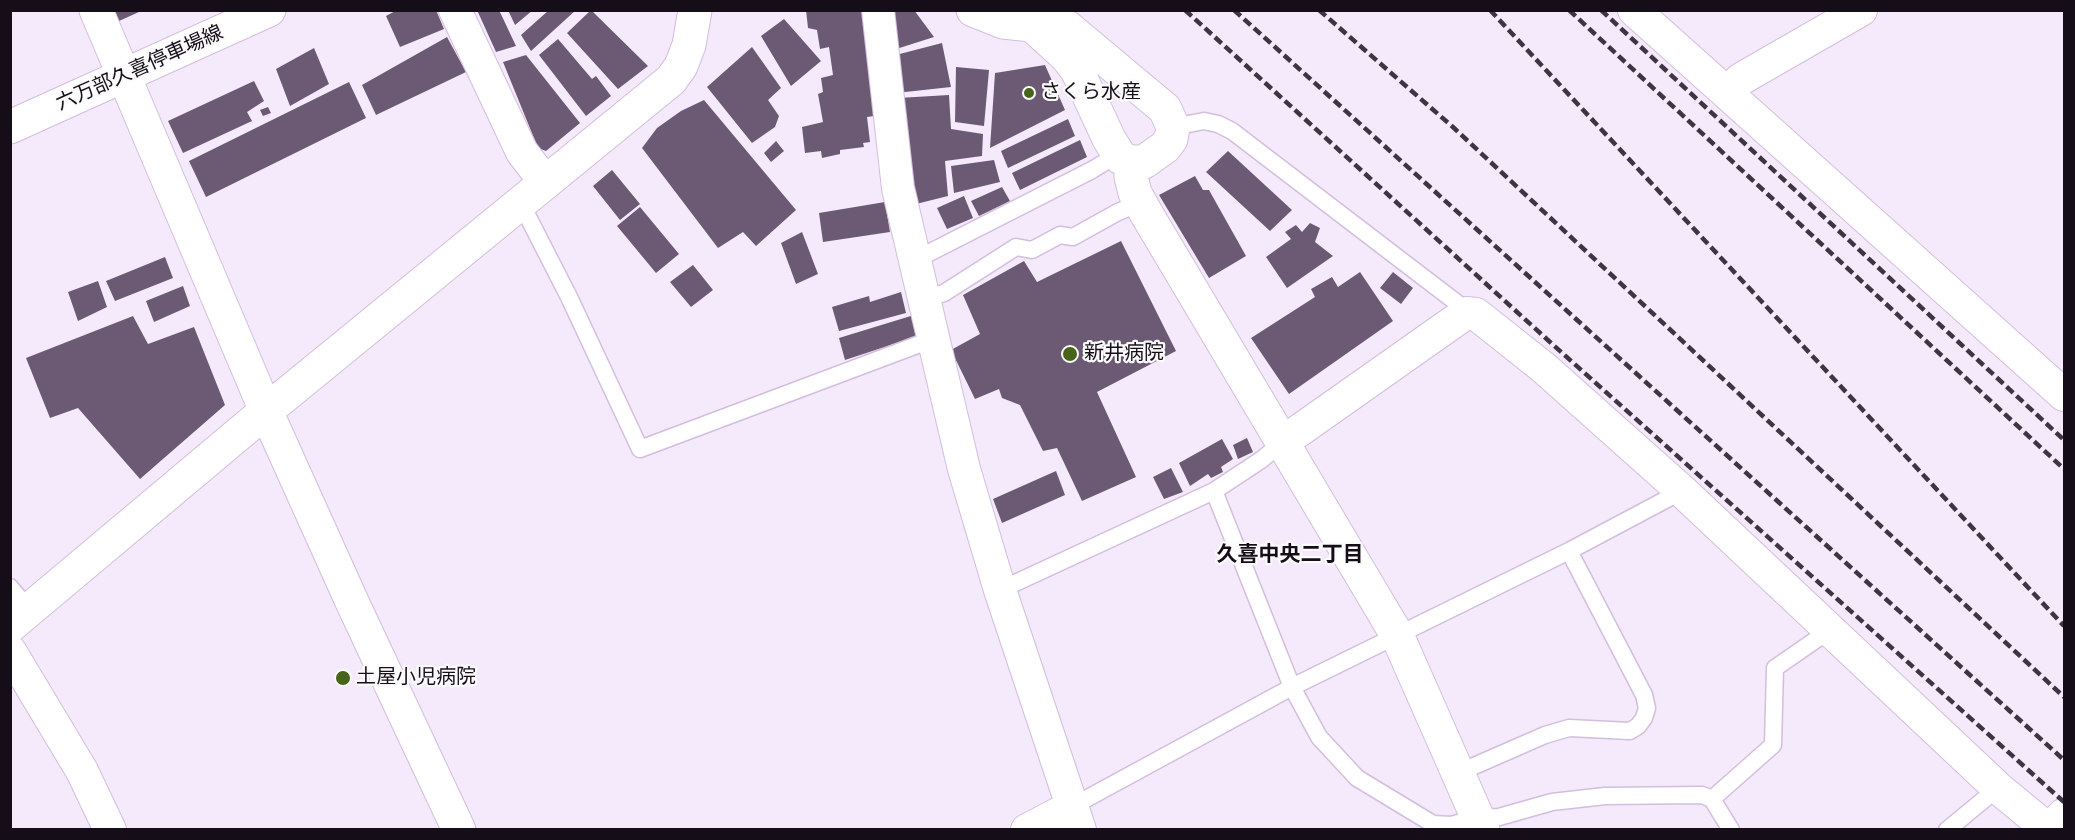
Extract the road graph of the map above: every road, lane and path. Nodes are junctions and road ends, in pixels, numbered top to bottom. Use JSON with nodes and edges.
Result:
{"nodes":[{"id":1,"x":96,"y":10,"type":"edge"},
{"id":2,"x":269,"y":10,"type":"edge"},
{"id":3,"x":455,"y":10,"type":"edge"},
{"id":4,"x":695,"y":10,"type":"edge"},
{"id":5,"x":878,"y":10,"type":"edge"},
{"id":6,"x":973,"y":10,"type":"edge"},
{"id":7,"x":1634,"y":10,"type":"edge"},
{"id":8,"x":1846,"y":14,"type":"edge"},
{"id":9,"x":1032,"y":25,"type":"junction"},
{"id":10,"x":124,"y":76,"type":"junction"},
{"id":11,"x":1727,"y":93,"type":"junction"},
{"id":12,"x":10,"y":127,"type":"edge"},
{"id":13,"x":1173,"y":127,"type":"junction"},
{"id":14,"x":1124,"y":157,"type":"junction"},
{"id":15,"x":546,"y":183,"type":"junction"},
{"id":16,"x":1140,"y":203,"type":"junction"},
{"id":17,"x":518,"y":205,"type":"junction"},
{"id":18,"x":915,"y":260,"type":"junction"},
{"id":19,"x":924,"y":299,"type":"junction"},
{"id":20,"x":1466,"y":313,"type":"junction"},
{"id":21,"x":933,"y":339,"type":"junction"},
{"id":22,"x":2064,"y":395,"type":"edge"},
{"id":23,"x":266,"y":411,"type":"junction"},
{"id":24,"x":1283,"y":442,"type":"junction"},
{"id":25,"x":1214,"y":491,"type":"junction"},
{"id":26,"x":1682,"y":491,"type":"junction"},
{"id":27,"x":1569,"y":551,"type":"junction"},
{"id":28,"x":1000,"y":590,"type":"junction"},
{"id":29,"x":17,"y":608,"type":"edge"},
{"id":30,"x":1830,"y":630,"type":"junction"},
{"id":31,"x":1397,"y":635,"type":"junction"},
{"id":32,"x":10,"y":651,"type":"edge"},
{"id":33,"x":1292,"y":687,"type":"junction"},
{"id":34,"x":1458,"y":773,"type":"junction"},
{"id":35,"x":1998,"y":788,"type":"junction"},
{"id":36,"x":1712,"y":799,"type":"junction"},
{"id":37,"x":2064,"y":815,"type":"edge"},
{"id":38,"x":1077,"y":818,"type":"edge"},
{"id":39,"x":1480,"y":824,"type":"edge"},
{"id":40,"x":110,"y":830,"type":"edge"},
{"id":41,"x":459,"y":830,"type":"edge"},
{"id":42,"x":1027,"y":830,"type":"edge"},
{"id":43,"x":1731,"y":830,"type":"edge"},
{"id":44,"x":1947,"y":830,"type":"edge"},
{"id":45,"x":2049,"y":830,"type":"edge"}],
"edges":[{"from":1,"to":10,"type":"street"},
{"from":2,"to":10,"type":"street","name":"六万部久喜停車場線"},
{"from":3,"to":15,"type":"street"},
{"from":4,"to":15,"type":"street"},
{"from":5,"to":18,"type":"street"},
{"from":6,"to":9,"type":"street"},
{"from":7,"to":11,"type":"street"},
{"from":8,"to":11,"type":"street"},
{"from":9,"to":13,"type":"street"},
{"from":9,"to":14,"type":"street"},
{"from":10,"to":12,"type":"street","name":"六万部久喜停車場線"},
{"from":10,"to":23,"type":"street"},
{"from":11,"to":22,"type":"street"},
{"from":13,"to":14,"type":"street"},
{"from":13,"to":20,"type":"lane"},
{"from":14,"to":16,"type":"street"},
{"from":14,"to":18,"type":"lane"},
{"from":15,"to":17,"type":"street"},
{"from":16,"to":19,"type":"lane"},
{"from":16,"to":24,"type":"street"},
{"from":17,"to":21,"type":"lane"},
{"from":17,"to":23,"type":"street"},
{"from":18,"to":19,"type":"street"},
{"from":19,"to":21,"type":"street"},
{"from":20,"to":24,"type":"street"},
{"from":20,"to":26,"type":"street"},
{"from":21,"to":28,"type":"street"},
{"from":23,"to":29,"type":"street"},
{"from":23,"to":41,"type":"street"},
{"from":24,"to":25,"type":"lane"},
{"from":24,"to":31,"type":"street"},
{"from":25,"to":28,"type":"lane"},
{"from":25,"to":33,"type":"lane"},
{"from":26,"to":27,"type":"lane"},
{"from":26,"to":30,"type":"street"},
{"from":27,"to":31,"type":"lane"},
{"from":27,"to":34,"type":"lane"},
{"from":28,"to":38,"type":"street"},
{"from":30,"to":35,"type":"street"},
{"from":30,"to":36,"type":"lane"},
{"from":31,"to":33,"type":"lane"},
{"from":31,"to":34,"type":"street"},
{"from":32,"to":40,"type":"street"},
{"from":33,"to":38,"type":"lane"},
{"from":33,"to":39,"type":"lane"},
{"from":34,"to":39,"type":"street"},
{"from":35,"to":44,"type":"lane"},
{"from":35,"to":45,"type":"street"},
{"from":36,"to":39,"type":"lane"},
{"from":36,"to":43,"type":"lane"},
{"from":37,"to":45,"type":"street"},
{"from":38,"to":42,"type":"street"}]}
